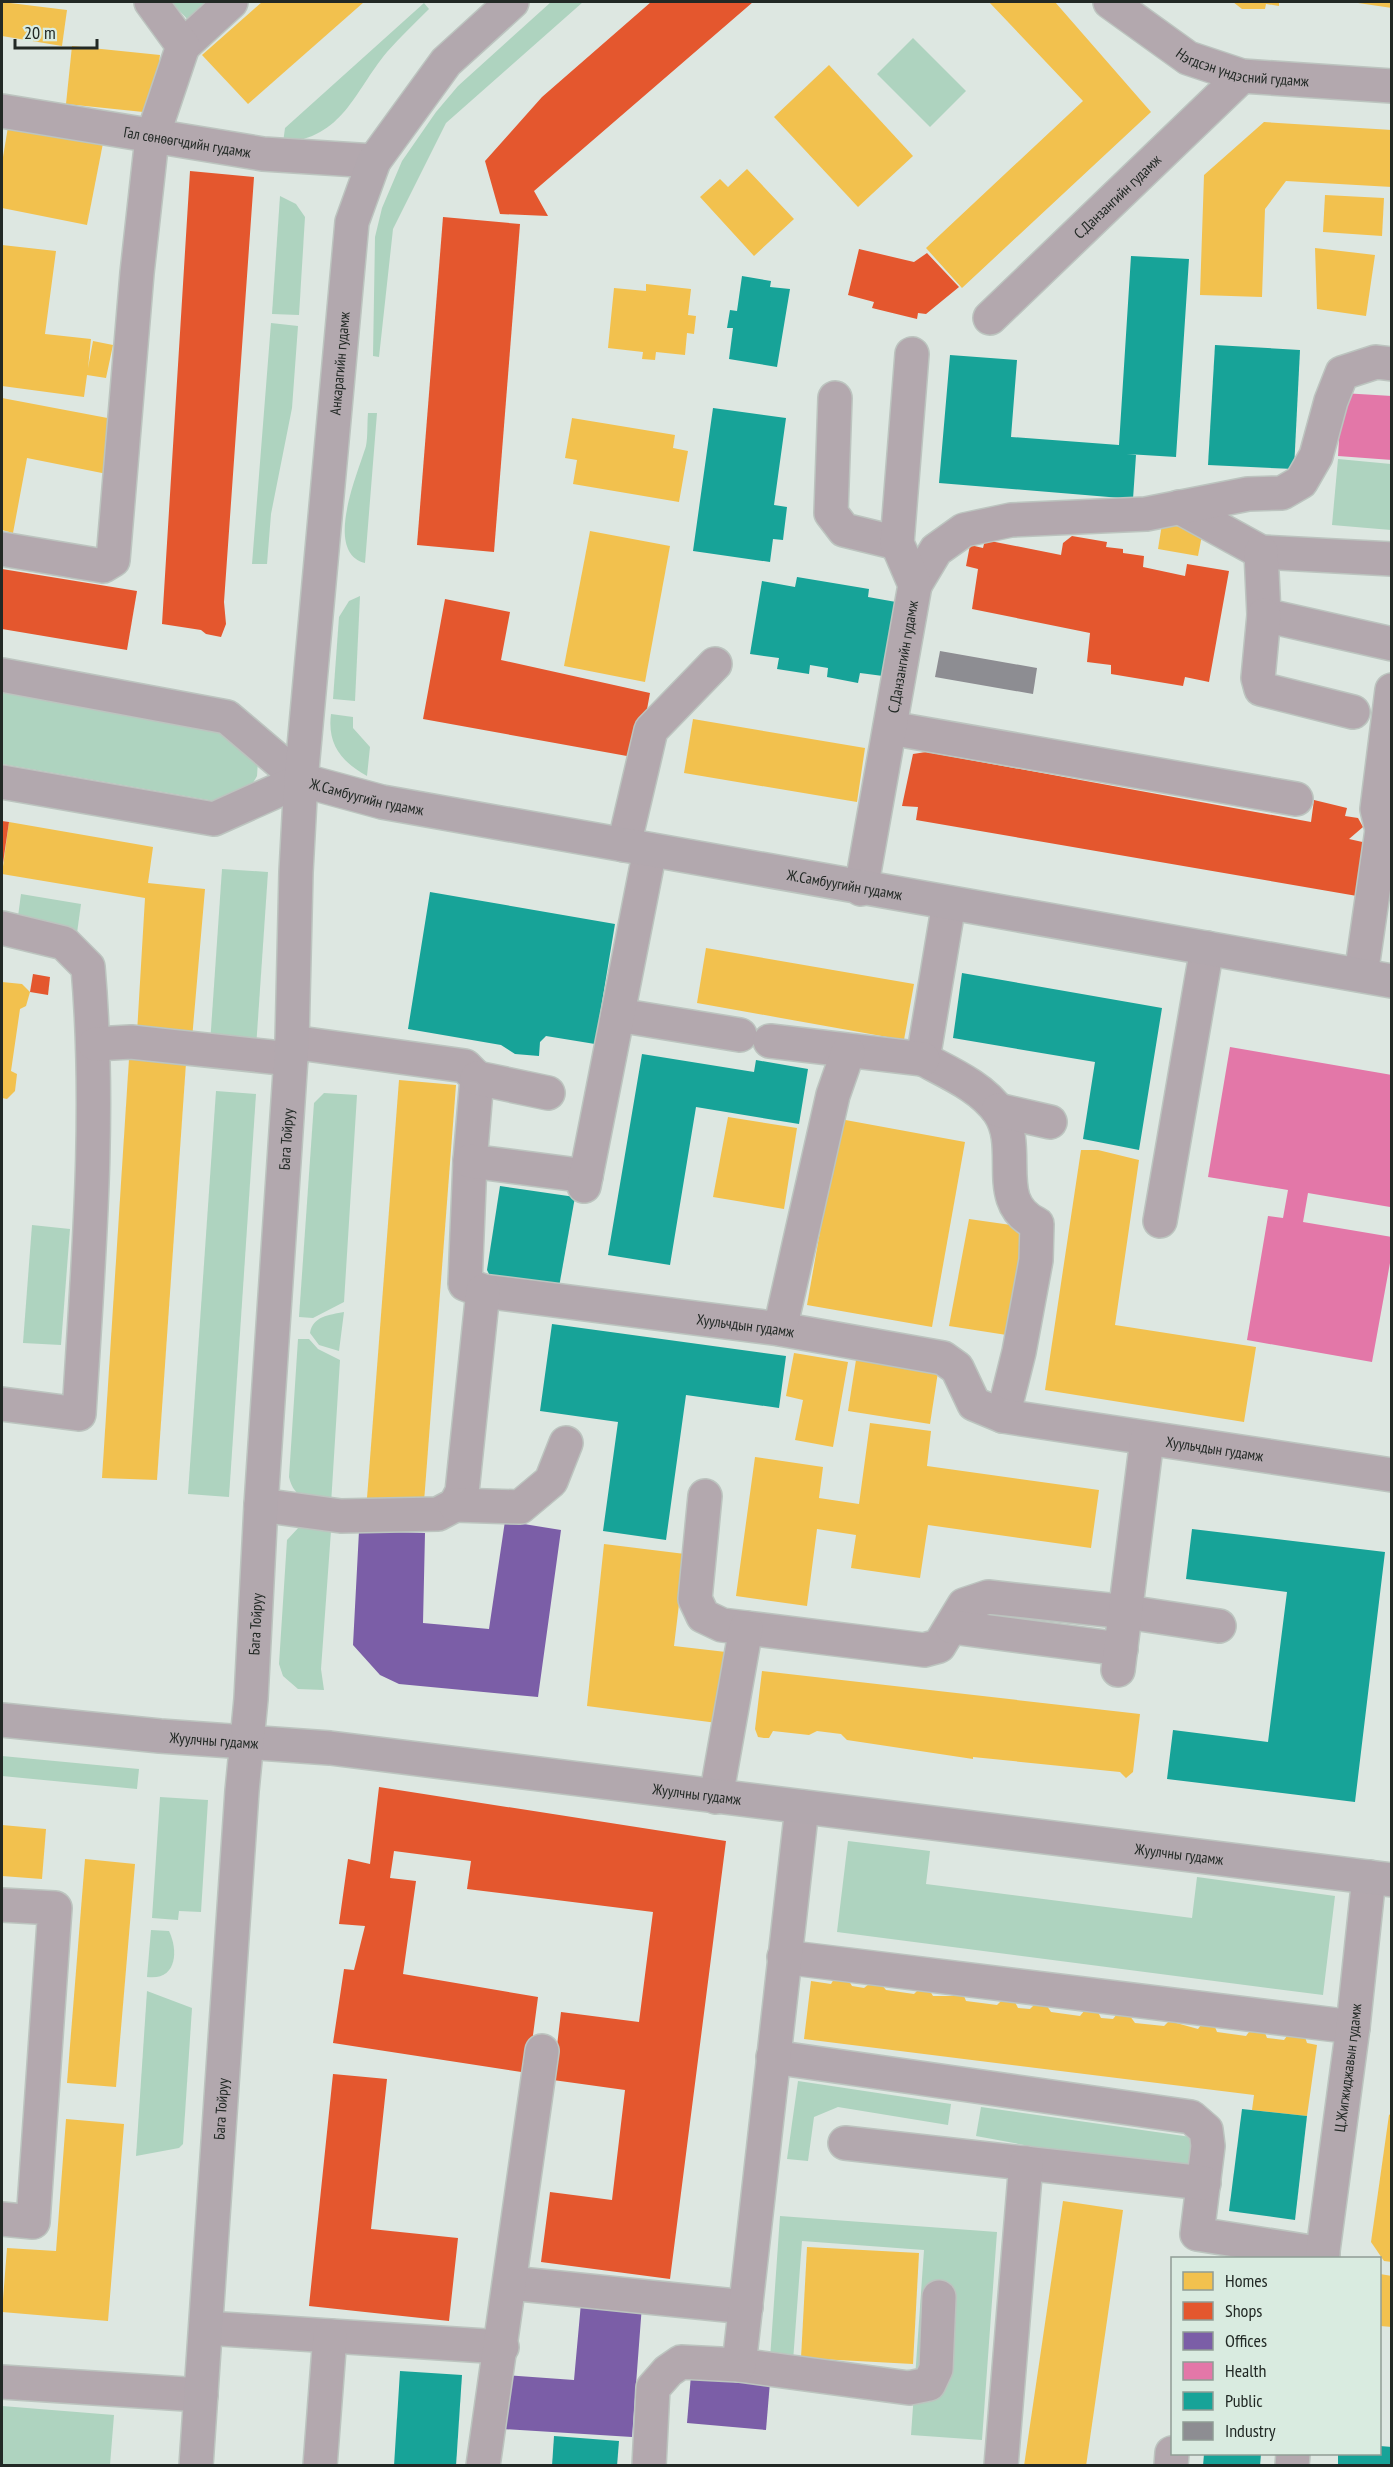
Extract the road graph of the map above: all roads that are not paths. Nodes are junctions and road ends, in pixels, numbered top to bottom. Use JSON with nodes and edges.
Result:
{"nodes":[{"id":1,"x":151,"y":2,"type":"edge"},
{"id":2,"x":231,"y":2,"type":"edge"},
{"id":3,"x":512,"y":2,"type":"edge"},
{"id":4,"x":1110,"y":2,"type":"edge"},
{"id":5,"x":183,"y":46,"type":"junction"},
{"id":6,"x":1242,"y":76,"type":"junction"},
{"id":7,"x":1392,"y":86,"type":"edge"},
{"id":8,"x":2,"y":111,"type":"edge"},
{"id":9,"x":152,"y":138,"type":"junction"},
{"id":10,"x":374,"y":161,"type":"junction"},
{"id":11,"x":990,"y":318,"type":"dead end"},
{"id":12,"x":912,"y":354,"type":"dead end"},
{"id":13,"x":1392,"y":364,"type":"edge"},
{"id":14,"x":835,"y":398,"type":"dead end"},
{"id":15,"x":1179,"y":507,"type":"junction"},
{"id":16,"x":897,"y":543,"type":"junction"},
{"id":17,"x":2,"y":549,"type":"edge"},
{"id":18,"x":1261,"y":552,"type":"junction"},
{"id":19,"x":1392,"y":560,"type":"edge"},
{"id":20,"x":915,"y":585,"type":"junction"},
{"id":21,"x":1264,"y":615,"type":"junction"},
{"id":22,"x":1392,"y":644,"type":"edge"},
{"id":23,"x":715,"y":664,"type":"dead end"},
{"id":24,"x":2,"y":675,"type":"edge"},
{"id":25,"x":1392,"y":690,"type":"edge"},
{"id":26,"x":1353,"y":712,"type":"dead end"},
{"id":27,"x":890,"y":728,"type":"junction"},
{"id":28,"x":301,"y":780,"type":"junction"},
{"id":29,"x":2,"y":783,"type":"edge"},
{"id":30,"x":1296,"y":799,"type":"dead end"},
{"id":31,"x":637,"y":848,"type":"junction"},
{"id":32,"x":861,"y":889,"type":"junction"},
{"id":33,"x":949,"y":903,"type":"junction"},
{"id":34,"x":2,"y":928,"type":"edge"},
{"id":35,"x":1207,"y":948,"type":"junction"},
{"id":36,"x":1376,"y":978,"type":"edge"},
{"id":37,"x":618,"y":1015,"type":"junction"},
{"id":38,"x":95,"y":1044,"type":"junction"},
{"id":39,"x":292,"y":1051,"type":"junction"},
{"id":40,"x":848,"y":1052,"type":"junction"},
{"id":41,"x":922,"y":1059,"type":"junction"},
{"id":42,"x":477,"y":1078,"type":"junction"},
{"id":43,"x":548,"y":1093,"type":"dead end"},
{"id":44,"x":998,"y":1110,"type":"junction"},
{"id":45,"x":1050,"y":1122,"type":"dead end"},
{"id":46,"x":470,"y":1161,"type":"junction"},
{"id":47,"x":1160,"y":1221,"type":"dead end"},
{"id":48,"x":483,"y":1291,"type":"junction"},
{"id":49,"x":780,"y":1329,"type":"junction"},
{"id":50,"x":2,"y":1404,"type":"edge"},
{"id":51,"x":1003,"y":1416,"type":"junction"},
{"id":52,"x":1147,"y":1439,"type":"junction"},
{"id":53,"x":566,"y":1443,"type":"dead end"},
{"id":54,"x":1392,"y":1475,"type":"edge"},
{"id":55,"x":705,"y":1496,"type":"dead end"},
{"id":56,"x":261,"y":1505,"type":"junction"},
{"id":57,"x":454,"y":1505,"type":"junction"},
{"id":58,"x":1127,"y":1612,"type":"junction"},
{"id":59,"x":1219,"y":1626,"type":"dead end"},
{"id":60,"x":952,"y":1627,"type":"junction"},
{"id":61,"x":746,"y":1628,"type":"junction"},
{"id":62,"x":2,"y":1720,"type":"edge"},
{"id":63,"x":246,"y":1741,"type":"junction"},
{"id":64,"x":716,"y":1797,"type":"junction"},
{"id":65,"x":802,"y":1807,"type":"junction"},
{"id":66,"x":1380,"y":1879,"type":"edge"},
{"id":67,"x":2,"y":1905,"type":"edge"},
{"id":68,"x":784,"y":1956,"type":"junction"},
{"id":69,"x":1353,"y":2027,"type":"junction"},
{"id":70,"x":542,"y":2051,"type":"dead end"},
{"id":71,"x":773,"y":2057,"type":"junction"},
{"id":72,"x":845,"y":2142,"type":"dead end"},
{"id":73,"x":1026,"y":2163,"type":"junction"},
{"id":74,"x":1204,"y":2183,"type":"junction"},
{"id":75,"x":2,"y":2219,"type":"edge"},
{"id":76,"x":1196,"y":2246,"type":"edge"},
{"id":77,"x":1323,"y":2256,"type":"edge"},
{"id":78,"x":510,"y":2283,"type":"junction"},
{"id":79,"x":939,"y":2297,"type":"dead end"},
{"id":80,"x":746,"y":2307,"type":"junction"},
{"id":81,"x":206,"y":2328,"type":"junction"},
{"id":82,"x":330,"y":2336,"type":"junction"},
{"id":83,"x":502,"y":2347,"type":"junction"},
{"id":84,"x":739,"y":2365,"type":"junction"},
{"id":85,"x":2,"y":2382,"type":"edge"},
{"id":86,"x":201,"y":2395,"type":"junction"},
{"id":87,"x":196,"y":2466,"type":"edge"},
{"id":88,"x":320,"y":2466,"type":"edge"},
{"id":89,"x":483,"y":2466,"type":"edge"},
{"id":90,"x":649,"y":2466,"type":"edge"},
{"id":91,"x":1001,"y":2466,"type":"edge"}],
"edges":[{"from":1,"to":5,"type":"street"},
{"from":2,"to":5,"type":"street"},
{"from":3,"to":10,"type":"main road","name":"Анкарагийн гудамж"},
{"from":4,"to":6,"type":"street","name":"Нэгдсэн үндэсний гудамж"},
{"from":5,"to":9,"type":"street"},
{"from":6,"to":7,"type":"street","name":"Нэгдсэн үндэсний гудамж"},
{"from":6,"to":11,"type":"street","name":"С.Данзангийн гудамж"},
{"from":8,"to":9,"type":"street","name":"Гал сөнөөгчдийн гудамж"},
{"from":9,"to":10,"type":"street","name":"Гал сөнөөгчдийн гудамж"},
{"from":9,"to":17,"type":"street"},
{"from":10,"to":28,"type":"main road","name":"Анкарагийн гудамж"},
{"from":12,"to":16,"type":"street","name":"С.Данзангийн гудамж"},
{"from":13,"to":15,"type":"street"},
{"from":14,"to":16,"type":"street"},
{"from":15,"to":18,"type":"street"},
{"from":15,"to":20,"type":"street"},
{"from":16,"to":20,"type":"street","name":"С.Данзангийн гудамж"},
{"from":18,"to":19,"type":"street"},
{"from":18,"to":21,"type":"street"},
{"from":20,"to":27,"type":"street","name":"С.Данзангийн гудамж"},
{"from":21,"to":22,"type":"street"},
{"from":21,"to":26,"type":"street"},
{"from":23,"to":31,"type":"street"},
{"from":24,"to":28,"type":"main road","name":"Ж.Самбуугийн гудамж"},
{"from":25,"to":36,"type":"street"},
{"from":27,"to":30,"type":"street"},
{"from":27,"to":32,"type":"street","name":"С.Данзангийн гудамж"},
{"from":28,"to":29,"type":"main road","name":"Ж.Самбуугийн гудамж"},
{"from":28,"to":31,"type":"main road","name":"Ж.Самбуугийн гудамж"},
{"from":28,"to":39,"type":"main road","name":"Бага Тойруу"},
{"from":31,"to":32,"type":"main road","name":"Ж.Самбуугийн гудамж"},
{"from":31,"to":37,"type":"street"},
{"from":32,"to":33,"type":"main road","name":"Ж.Самбуугийн гудамж"},
{"from":33,"to":35,"type":"main road","name":"Ж.Самбуугийн гудамж"},
{"from":33,"to":41,"type":"street"},
{"from":34,"to":38,"type":"street"},
{"from":35,"to":36,"type":"main road","name":"Ж.Самбуугийн гудамж"},
{"from":35,"to":47,"type":"street"},
{"from":37,"to":40,"type":"street"},
{"from":37,"to":46,"type":"street"},
{"from":38,"to":39,"type":"street"},
{"from":38,"to":50,"type":"street"},
{"from":39,"to":42,"type":"street"},
{"from":39,"to":56,"type":"main road","name":"Бага Тойруу"},
{"from":40,"to":41,"type":"street"},
{"from":40,"to":49,"type":"street"},
{"from":41,"to":44,"type":"street"},
{"from":42,"to":43,"type":"street"},
{"from":42,"to":46,"type":"street"},
{"from":44,"to":45,"type":"street"},
{"from":44,"to":51,"type":"street"},
{"from":46,"to":48,"type":"street"},
{"from":48,"to":49,"type":"street","name":"Хуульчдын гудамж"},
{"from":48,"to":57,"type":"street"},
{"from":49,"to":51,"type":"street","name":"Хуульчдын гудамж"},
{"from":51,"to":52,"type":"street","name":"Хуульчдын гудамж"},
{"from":52,"to":54,"type":"street","name":"Хуульчдын гудамж"},
{"from":52,"to":58,"type":"street"},
{"from":53,"to":57,"type":"street"},
{"from":55,"to":61,"type":"street"},
{"from":56,"to":57,"type":"street"},
{"from":56,"to":63,"type":"main road","name":"Бага Тойруу"},
{"from":58,"to":59,"type":"street"},
{"from":58,"to":60,"type":"street"},
{"from":58,"to":60,"type":"street"},
{"from":60,"to":61,"type":"street"},
{"from":61,"to":64,"type":"street"},
{"from":62,"to":63,"type":"main road","name":"Жуулчны гудамж"},
{"from":63,"to":64,"type":"main road","name":"Жуулчны гудамж"},
{"from":63,"to":81,"type":"main road","name":"Бага Тойруу"},
{"from":64,"to":65,"type":"main road","name":"Жуулчны гудамж"},
{"from":65,"to":66,"type":"main road","name":"Жуулчны гудамж"},
{"from":65,"to":68,"type":"street"},
{"from":66,"to":69,"type":"street","name":"Ц.Жигжиджавын гудамж"},
{"from":67,"to":75,"type":"street"},
{"from":68,"to":69,"type":"street"},
{"from":68,"to":71,"type":"street"},
{"from":69,"to":77,"type":"street","name":"Ц.Жигжиджавын гудамж"},
{"from":70,"to":78,"type":"street"},
{"from":71,"to":74,"type":"street"},
{"from":71,"to":80,"type":"street"},
{"from":72,"to":73,"type":"street"},
{"from":73,"to":74,"type":"street"},
{"from":73,"to":91,"type":"street"},
{"from":74,"to":76,"type":"street"},
{"from":76,"to":77,"type":"street"},
{"from":78,"to":80,"type":"street"},
{"from":78,"to":83,"type":"street"},
{"from":79,"to":84,"type":"street"},
{"from":80,"to":84,"type":"street"},
{"from":81,"to":82,"type":"street"},
{"from":81,"to":86,"type":"main road","name":"Бага Тойруу"},
{"from":82,"to":83,"type":"street"},
{"from":82,"to":88,"type":"street"},
{"from":83,"to":89,"type":"street"},
{"from":84,"to":90,"type":"street"},
{"from":85,"to":86,"type":"street"},
{"from":86,"to":87,"type":"main road","name":"Бага Тойруу"}]}
